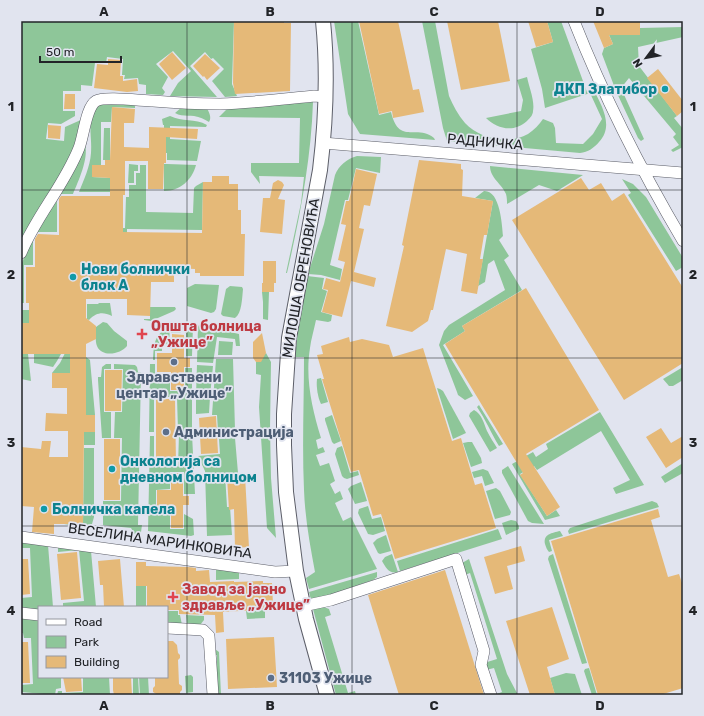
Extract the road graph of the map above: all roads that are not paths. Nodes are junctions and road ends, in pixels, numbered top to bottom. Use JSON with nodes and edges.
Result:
{"nodes":[{"id":1,"x":323,"y":21,"type":"edge"},
{"id":2,"x":574,"y":21,"type":"edge"},
{"id":3,"x":326,"y":97,"type":"junction"},
{"id":4,"x":324,"y":143,"type":"junction"},
{"id":5,"x":643,"y":170,"type":"junction"},
{"id":6,"x":683,"y":173,"type":"edge"},
{"id":7,"x":683,"y":241,"type":"edge"},
{"id":8,"x":21,"y":254,"type":"edge"},
{"id":9,"x":21,"y":537,"type":"edge"},
{"id":10,"x":296,"y":571,"type":"junction"},
{"id":11,"x":303,"y":606,"type":"junction"},
{"id":12,"x":21,"y":613,"type":"edge"},
{"id":13,"x":38,"y":615,"type":"edge"},
{"id":14,"x":168,"y":628,"type":"edge"},
{"id":15,"x":213,"y":695,"type":"edge"},
{"id":16,"x":327,"y":695,"type":"edge"},
{"id":17,"x":491,"y":695,"type":"edge"}],
"edges":[{"from":1,"to":3,"type":"street","name":"МИЛОША ОБРЕНОВИЋА"},
{"from":2,"to":5,"type":"street"},
{"from":3,"to":4,"type":"street","name":"МИЛОША ОБРЕНОВИЋА"},
{"from":3,"to":8,"type":"street"},
{"from":4,"to":5,"type":"street","name":"РАДНИЧКА"},
{"from":4,"to":10,"type":"street","name":"МИЛОША ОБРЕНОВИЋА"},
{"from":5,"to":6,"type":"street","name":"РАДНИЧКА"},
{"from":5,"to":7,"type":"street"},
{"from":9,"to":10,"type":"street","name":"ВЕСЕЛИНА МАРИНКОВИЋА"},
{"from":10,"to":11,"type":"street","name":"МИЛОША ОБРЕНОВИЋА"},
{"from":11,"to":16,"type":"street","name":"МИЛОША ОБРЕНОВИЋА"},
{"from":11,"to":17,"type":"street"},
{"from":12,"to":13,"type":"street"},
{"from":14,"to":15,"type":"street"}]}
